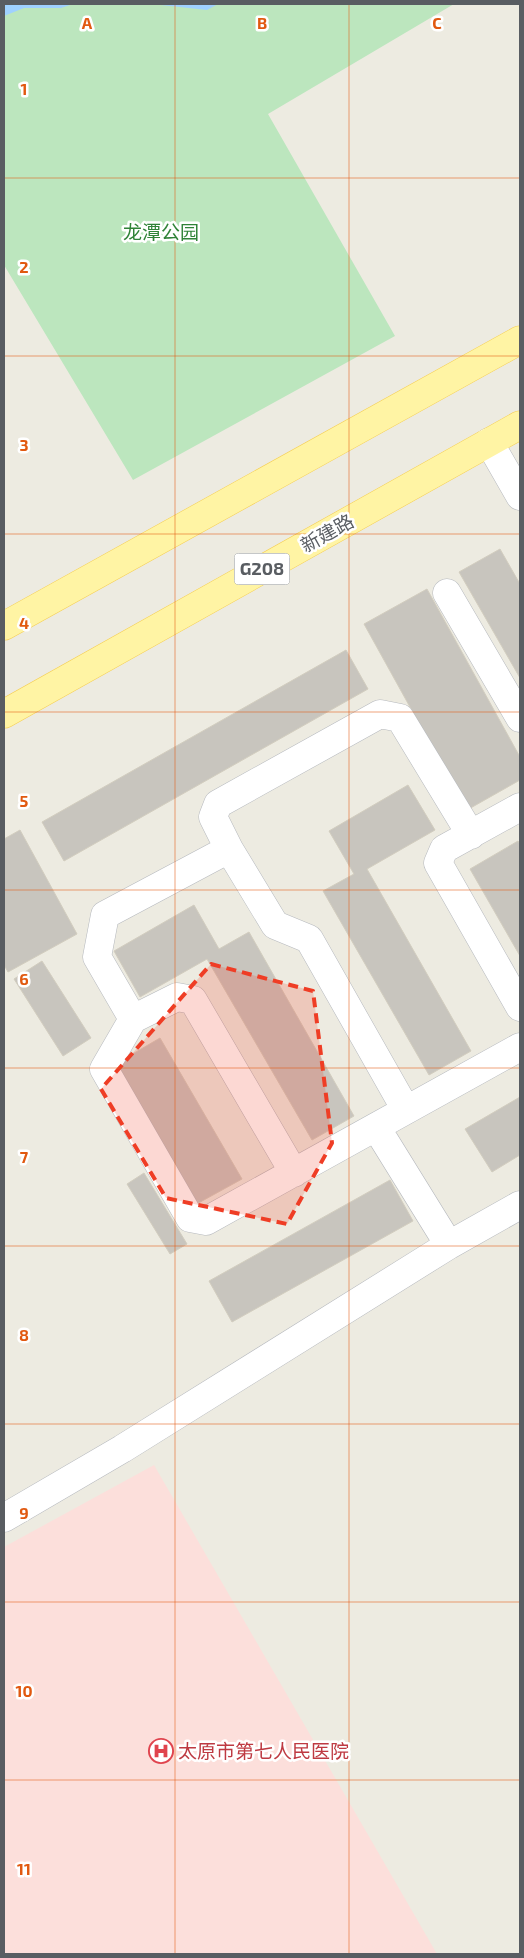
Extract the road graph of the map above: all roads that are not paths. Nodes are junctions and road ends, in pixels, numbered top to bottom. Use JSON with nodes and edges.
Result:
{"nodes":[{"id":1,"x":520,"y":340,"type":"edge"},
{"id":2,"x":520,"y":425,"type":"edge"},
{"id":3,"x":489,"y":442,"type":"junction"},
{"id":4,"x":520,"y":496,"type":"edge"},
{"id":5,"x":447,"y":592,"type":"dead end"},
{"id":6,"x":4,"y":626,"type":"edge"},
{"id":7,"x":4,"y":714,"type":"edge"},
{"id":8,"x":520,"y":718,"type":"edge"},
{"id":9,"x":520,"y":807,"type":"edge"},
{"id":10,"x":471,"y":834,"type":"junction"},
{"id":11,"x":229,"y":849,"type":"junction"},
{"id":12,"x":520,"y":1007,"type":"edge"},
{"id":13,"x":133,"y":1019,"type":"junction"},
{"id":14,"x":520,"y":1047,"type":"edge"},
{"id":15,"x":406,"y":1110,"type":"junction"},
{"id":16,"x":376,"y":1127,"type":"junction"},
{"id":17,"x":294,"y":1173,"type":"junction"},
{"id":18,"x":520,"y":1205,"type":"edge"},
{"id":19,"x":449,"y":1246,"type":"junction"},
{"id":20,"x":4,"y":1518,"type":"edge"}],
"edges":[{"from":1,"to":6,"type":"main road"},
{"from":2,"to":3,"type":"main road","name":"新建路","number":"G208"},
{"from":3,"to":4,"type":"street"},
{"from":3,"to":7,"type":"main road","name":"新建路","number":"G208"},
{"from":5,"to":8,"type":"street"},
{"from":9,"to":10,"type":"street"},
{"from":10,"to":11,"type":"street"},
{"from":10,"to":12,"type":"street"},
{"from":11,"to":13,"type":"street"},
{"from":11,"to":15,"type":"street"},
{"from":13,"to":17,"type":"street"},
{"from":13,"to":17,"type":"street"},
{"from":14,"to":15,"type":"street"},
{"from":15,"to":16,"type":"street"},
{"from":16,"to":17,"type":"street"},
{"from":16,"to":19,"type":"street"},
{"from":18,"to":19,"type":"street"},
{"from":19,"to":20,"type":"street"}]}
